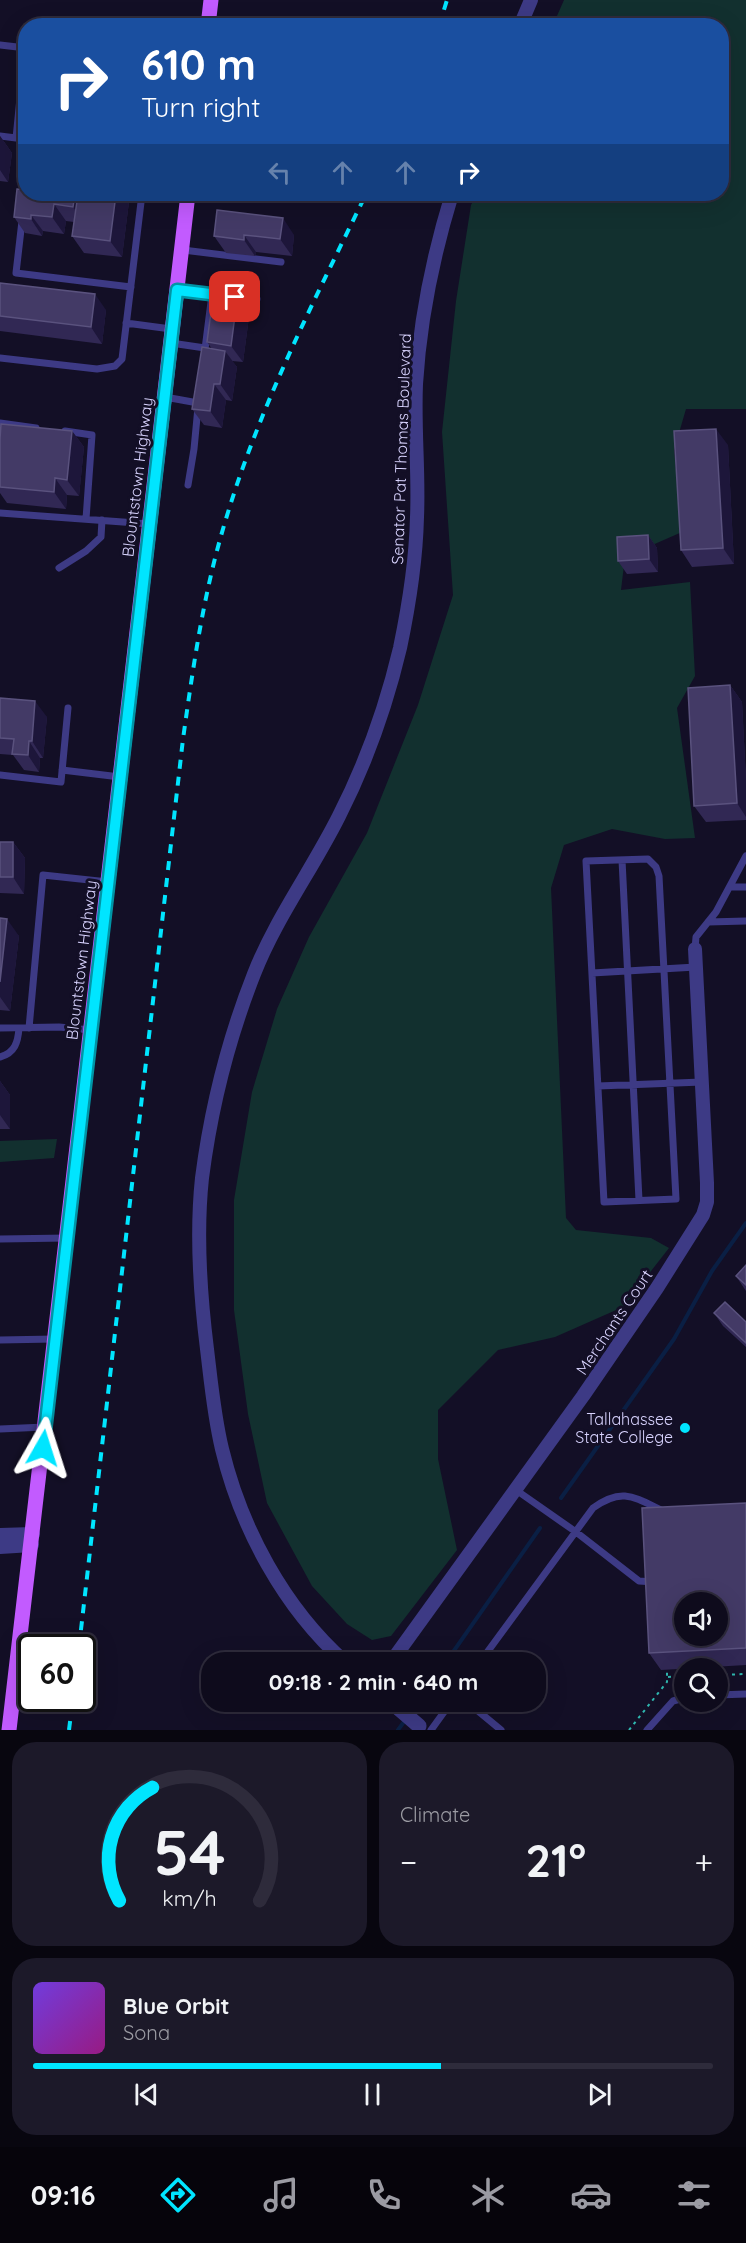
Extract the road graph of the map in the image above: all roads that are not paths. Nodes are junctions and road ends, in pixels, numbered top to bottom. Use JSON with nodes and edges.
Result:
{"nodes":[{"id":1,"x":211,"y":0,"type":"edge"},
{"id":2,"x":531,"y":0,"type":"edge"},
{"id":3,"x":209,"y":18,"type":"edge"},
{"id":4,"x":523,"y":18,"type":"edge"},
{"id":5,"x":0,"y":45,"type":"edge"},
{"id":6,"x":18,"y":47,"type":"edge"},
{"id":7,"x":18,"y":118,"type":"edge"},
{"id":8,"x":0,"y":136,"type":"edge"},
{"id":9,"x":141,"y":201,"type":"edge"},
{"id":10,"x":187,"y":201,"type":"edge"},
{"id":11,"x":450,"y":201,"type":"edge"},
{"id":12,"x":23,"y":216,"type":"edge"},
{"id":13,"x":182,"y":250,"type":"junction"},
{"id":14,"x":281,"y":262,"type":"dead end"},
{"id":15,"x":131,"y":287,"type":"junction"},
{"id":16,"x":177,"y":290,"type":"junction"},
{"id":17,"x":212,"y":294,"type":"junction"},
{"id":18,"x":223,"y":295,"type":"edge"},
{"id":19,"x":235,"y":297,"type":"edge"},
{"id":20,"x":257,"y":299,"type":"dead end"},
{"id":21,"x":126,"y":323,"type":"junction"},
{"id":22,"x":172,"y":336,"type":"junction"},
{"id":23,"x":205,"y":348,"type":"junction"},
{"id":24,"x":0,"y":358,"type":"edge"},
{"id":25,"x":202,"y":370,"type":"edge"},
{"id":26,"x":200,"y":392,"type":"edge"},
{"id":27,"x":165,"y":397,"type":"junction"},
{"id":28,"x":198,"y":403,"type":"junction"},
{"id":29,"x":0,"y":423,"type":"edge"},
{"id":30,"x":46,"y":429,"type":"edge"},
{"id":31,"x":57,"y":430,"type":"edge"},
{"id":32,"x":188,"y":485,"type":"dead end"},
{"id":33,"x":0,"y":513,"type":"edge"},
{"id":34,"x":86,"y":519,"type":"junction"},
{"id":35,"x":102,"y":520,"type":"junction"},
{"id":36,"x":150,"y":524,"type":"junction"},
{"id":37,"x":59,"y":568,"type":"dead end"},
{"id":38,"x":68,"y":708,"type":"dead end"},
{"id":39,"x":62,"y":770,"type":"junction"},
{"id":40,"x":0,"y":775,"type":"edge"},
{"id":41,"x":120,"y":777,"type":"junction"},
{"id":42,"x":746,"y":856,"type":"edge"},
{"id":43,"x":622,"y":860,"type":"junction"},
{"id":44,"x":108,"y":882,"type":"junction"},
{"id":45,"x":746,"y":886,"type":"edge"},
{"id":46,"x":731,"y":887,"type":"junction"},
{"id":47,"x":746,"y":921,"type":"edge"},
{"id":48,"x":708,"y":922,"type":"junction"},
{"id":49,"x":695,"y":948,"type":"joint"},
{"id":50,"x":696,"y":968,"type":"junction"},
{"id":51,"x":664,"y":969,"type":"junction"},
{"id":52,"x":628,"y":971,"type":"junction"},
{"id":53,"x":592,"y":973,"type":"junction"},
{"id":54,"x":0,"y":1028,"type":"edge"},
{"id":55,"x":19,"y":1028,"type":"junction"},
{"id":56,"x":29,"y":1028,"type":"junction"},
{"id":57,"x":91,"y":1030,"type":"junction"},
{"id":58,"x":0,"y":1057,"type":"edge"},
{"id":59,"x":702,"y":1082,"type":"junction"},
{"id":60,"x":670,"y":1083,"type":"junction"},
{"id":61,"x":633,"y":1085,"type":"junction"},
{"id":62,"x":598,"y":1086,"type":"junction"},
{"id":63,"x":639,"y":1200,"type":"junction"},
{"id":64,"x":67,"y":1238,"type":"junction"},
{"id":65,"x":0,"y":1239,"type":"edge"},
{"id":66,"x":55,"y":1339,"type":"junction"},
{"id":67,"x":0,"y":1340,"type":"edge"},
{"id":68,"x":45,"y":1427,"type":"junction"},
{"id":69,"x":0,"y":1430,"type":"edge"},
{"id":70,"x":516,"y":1490,"type":"junction"},
{"id":71,"x":669,"y":1512,"type":"edge"},
{"id":72,"x":576,"y":1532,"type":"junction"},
{"id":73,"x":0,"y":1535,"type":"edge"},
{"id":74,"x":33,"y":1539,"type":"junction"},
{"id":75,"x":0,"y":1547,"type":"edge"},
{"id":76,"x":656,"y":1582,"type":"edge"},
{"id":77,"x":336,"y":1652,"type":"edge"},
{"id":78,"x":399,"y":1652,"type":"edge"},
{"id":79,"x":487,"y":1652,"type":"edge"},
{"id":80,"x":746,"y":1694,"type":"edge"},
{"id":81,"x":728,"y":1695,"type":"edge"},
{"id":82,"x":674,"y":1701,"type":"edge"},
{"id":83,"x":404,"y":1712,"type":"edge"},
{"id":84,"x":441,"y":1712,"type":"edge"},
{"id":85,"x":479,"y":1712,"type":"edge"},
{"id":86,"x":6,"y":1713,"type":"edge"},
{"id":87,"x":425,"y":1729,"type":"edge"},
{"id":88,"x":9,"y":1730,"type":"edge"},
{"id":89,"x":501,"y":1730,"type":"edge"},
{"id":90,"x":647,"y":1730,"type":"edge"}],
"edges":[{"from":1,"to":3,"type":"main road"},
{"from":2,"to":4,"type":"street"},
{"from":5,"to":6,"type":"lane"},
{"from":7,"to":8,"type":"lane"},
{"from":9,"to":15,"type":"lane"},
{"from":10,"to":13,"type":"main road","name":"Blountstown Highway"},
{"from":11,"to":77,"type":"street","name":"Senator Pat Thomas Boulevard"},
{"from":12,"to":15,"type":"lane"},
{"from":13,"to":14,"type":"lane"},
{"from":13,"to":16,"type":"main road","name":"Blountstown Highway"},
{"from":15,"to":21,"type":"lane"},
{"from":16,"to":17,"type":"lane"},
{"from":16,"to":22,"type":"main road","name":"Blountstown Highway"},
{"from":17,"to":18,"type":"lane"},
{"from":17,"to":23,"type":"lane"},
{"from":19,"to":20,"type":"lane"},
{"from":21,"to":22,"type":"lane"},
{"from":21,"to":24,"type":"lane"},
{"from":22,"to":23,"type":"lane"},
{"from":22,"to":27,"type":"main road","name":"Blountstown Highway"},
{"from":23,"to":25,"type":"lane"},
{"from":26,"to":28,"type":"lane"},
{"from":27,"to":28,"type":"lane"},
{"from":27,"to":36,"type":"main road","name":"Blountstown Highway"},
{"from":28,"to":32,"type":"lane"},
{"from":29,"to":30,"type":"lane"},
{"from":31,"to":34,"type":"lane"},
{"from":33,"to":34,"type":"lane"},
{"from":34,"to":35,"type":"lane"},
{"from":35,"to":36,"type":"lane"},
{"from":35,"to":37,"type":"lane"},
{"from":36,"to":41,"type":"main road","name":"Blountstown Highway"},
{"from":38,"to":39,"type":"lane"},
{"from":39,"to":40,"type":"lane"},
{"from":39,"to":41,"type":"lane"},
{"from":41,"to":44,"type":"main road","name":"Blountstown Highway"},
{"from":42,"to":46,"type":"lane"},
{"from":43,"to":51,"type":"lane"},
{"from":43,"to":52,"type":"lane"},
{"from":43,"to":53,"type":"lane"},
{"from":44,"to":56,"type":"lane"},
{"from":44,"to":57,"type":"main road","name":"Blountstown Highway"},
{"from":45,"to":46,"type":"lane"},
{"from":46,"to":48,"type":"lane"},
{"from":47,"to":48,"type":"lane"},
{"from":48,"to":49,"type":"lane"},
{"from":49,"to":50,"type":"street","name":"Merchants Court"},
{"from":50,"to":51,"type":"lane"},
{"from":50,"to":59,"type":"street","name":"Merchants Court"},
{"from":51,"to":52,"type":"lane"},
{"from":51,"to":60,"type":"lane"},
{"from":52,"to":53,"type":"lane"},
{"from":52,"to":61,"type":"lane"},
{"from":53,"to":62,"type":"lane"},
{"from":54,"to":55,"type":"lane"},
{"from":55,"to":56,"type":"lane"},
{"from":55,"to":58,"type":"lane"},
{"from":56,"to":57,"type":"lane"},
{"from":57,"to":64,"type":"main road","name":"Blountstown Highway"},
{"from":59,"to":60,"type":"lane"},
{"from":59,"to":70,"type":"street","name":"Merchants Court"},
{"from":60,"to":61,"type":"lane"},
{"from":60,"to":63,"type":"lane"},
{"from":61,"to":62,"type":"lane"},
{"from":61,"to":63,"type":"lane"},
{"from":62,"to":63,"type":"lane"},
{"from":64,"to":65,"type":"lane"},
{"from":64,"to":66,"type":"main road","name":"Blountstown Highway"},
{"from":66,"to":67,"type":"lane"},
{"from":66,"to":68,"type":"main road","name":"Blountstown Highway"},
{"from":68,"to":69,"type":"lane"},
{"from":68,"to":74,"type":"main road","name":"Blountstown Highway"},
{"from":70,"to":72,"type":"lane"},
{"from":70,"to":78,"type":"street","name":"Merchants Court"},
{"from":71,"to":72,"type":"lane"},
{"from":72,"to":76,"type":"lane"},
{"from":72,"to":79,"type":"lane"},
{"from":73,"to":74,"type":"street"},
{"from":74,"to":75,"type":"street"},
{"from":74,"to":86,"type":"main road","name":"Blountstown Highway"},
{"from":80,"to":81,"type":"lane"},
{"from":82,"to":90,"type":"lane"},
{"from":83,"to":87,"type":"street"},
{"from":84,"to":87,"type":"lane"},
{"from":85,"to":89,"type":"lane"},
{"from":86,"to":88,"type":"main road","name":"Blountstown Highway"}]}
